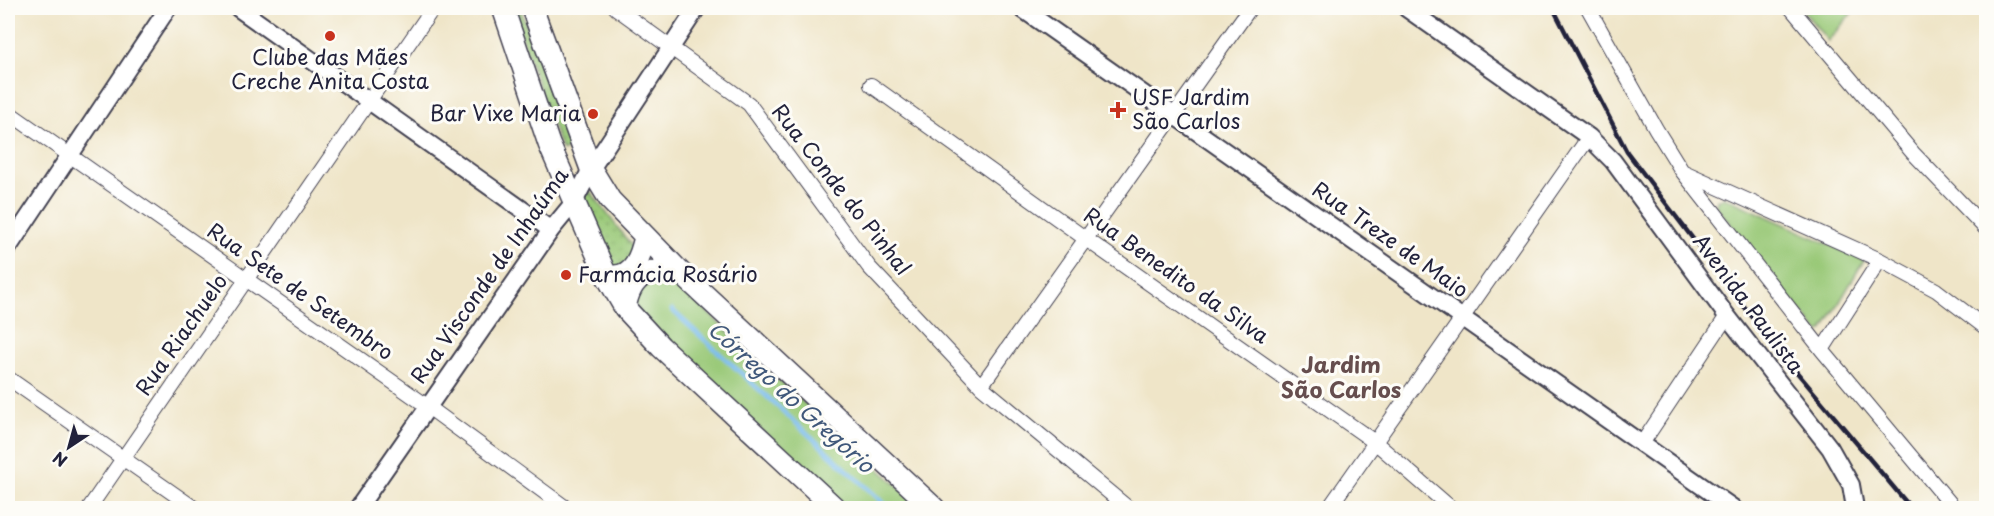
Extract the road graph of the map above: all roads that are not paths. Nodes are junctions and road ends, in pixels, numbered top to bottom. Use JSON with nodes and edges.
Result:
{"nodes":[{"id":1,"x":168,"y":8,"type":"edge"},
{"id":2,"x":238,"y":8,"type":"edge"},
{"id":3,"x":433,"y":8,"type":"edge"},
{"id":4,"x":503,"y":8,"type":"edge"},
{"id":5,"x":532,"y":8,"type":"edge"},
{"id":6,"x":616,"y":8,"type":"edge"},
{"id":7,"x":698,"y":8,"type":"edge"},
{"id":8,"x":1021,"y":8,"type":"edge"},
{"id":9,"x":1250,"y":8,"type":"edge"},
{"id":10,"x":1406,"y":8,"type":"edge"},
{"id":11,"x":1588,"y":8,"type":"edge"},
{"id":12,"x":1791,"y":8,"type":"edge"},
{"id":13,"x":672,"y":47,"type":"junction"},
{"id":14,"x":871,"y":85,"type":"dead end"},
{"id":15,"x":369,"y":100,"type":"junction"},
{"id":16,"x":8,"y":112,"type":"edge"},
{"id":17,"x":1174,"y":114,"type":"junction"},
{"id":18,"x":1589,"y":137,"type":"junction"},
{"id":19,"x":69,"y":155,"type":"junction"},
{"id":20,"x":591,"y":170,"type":"junction"},
{"id":21,"x":1682,"y":171,"type":"junction"},
{"id":22,"x":574,"y":202,"type":"junction"},
{"id":23,"x":1986,"y":229,"type":"edge"},
{"id":24,"x":550,"y":230,"type":"junction"},
{"id":25,"x":645,"y":237,"type":"junction"},
{"id":26,"x":1086,"y":239,"type":"junction"},
{"id":27,"x":8,"y":248,"type":"edge"},
{"id":28,"x":1880,"y":260,"type":"junction"},
{"id":29,"x":682,"y":274,"type":"junction"},
{"id":30,"x":606,"y":275,"type":"junction"},
{"id":31,"x":246,"y":279,"type":"junction"},
{"id":32,"x":625,"y":308,"type":"junction"},
{"id":33,"x":1727,"y":316,"type":"junction"},
{"id":34,"x":1462,"y":319,"type":"junction"},
{"id":35,"x":1986,"y":328,"type":"edge"},
{"id":36,"x":1822,"y":350,"type":"junction"},
{"id":37,"x":8,"y":378,"type":"edge"},
{"id":38,"x":981,"y":386,"type":"junction"},
{"id":39,"x":427,"y":406,"type":"junction"},
{"id":40,"x":1376,"y":443,"type":"junction"},
{"id":41,"x":1641,"y":445,"type":"junction"},
{"id":42,"x":123,"y":458,"type":"junction"},
{"id":43,"x":89,"y":508,"type":"edge"},
{"id":44,"x":194,"y":508,"type":"edge"},
{"id":45,"x":358,"y":508,"type":"edge"},
{"id":46,"x":566,"y":508,"type":"edge"},
{"id":47,"x":835,"y":508,"type":"edge"},
{"id":48,"x":934,"y":508,"type":"edge"},
{"id":49,"x":1128,"y":508,"type":"edge"},
{"id":50,"x":1329,"y":508,"type":"edge"},
{"id":51,"x":1451,"y":508,"type":"edge"},
{"id":52,"x":1733,"y":508,"type":"edge"},
{"id":53,"x":1855,"y":508,"type":"edge"},
{"id":54,"x":1954,"y":508,"type":"edge"}],
"edges":[{"from":1,"to":19,"type":"street"},
{"from":2,"to":15,"type":"street"},
{"from":3,"to":15,"type":"street","name":"Rua Riachuelo"},
{"from":4,"to":22,"type":"main road"},
{"from":5,"to":20,"type":"main road"},
{"from":6,"to":13,"type":"street","name":"Rua Conde do Pinhal"},
{"from":7,"to":13,"type":"street","name":"Rua Visconde de Inhaúma"},
{"from":8,"to":17,"type":"street","name":"Rua Treze de Maio"},
{"from":9,"to":17,"type":"street"},
{"from":10,"to":18,"type":"street","name":"Avenida Paulista"},
{"from":11,"to":21,"type":"street","name":"Avenida Paulista"},
{"from":12,"to":23,"type":"street"},
{"from":13,"to":20,"type":"street","name":"Rua Visconde de Inhaúma"},
{"from":13,"to":38,"type":"street","name":"Rua Conde do Pinhal"},
{"from":14,"to":26,"type":"street","name":"Rua Benedito da Silva"},
{"from":15,"to":24,"type":"street"},
{"from":15,"to":31,"type":"street","name":"Rua Riachuelo"},
{"from":16,"to":19,"type":"street","name":"Rua Sete de Setembro"},
{"from":17,"to":26,"type":"street"},
{"from":17,"to":34,"type":"street","name":"Rua Treze de Maio"},
{"from":18,"to":33,"type":"street","name":"Avenida Paulista"},
{"from":18,"to":34,"type":"street"},
{"from":19,"to":27,"type":"street"},
{"from":19,"to":31,"type":"street","name":"Rua Sete de Setembro"},
{"from":20,"to":22,"type":"street","name":"Rua Visconde de Inhaúma"},
{"from":20,"to":25,"type":"main road"},
{"from":21,"to":28,"type":"street"},
{"from":21,"to":36,"type":"street","name":"Avenida Paulista"},
{"from":22,"to":24,"type":"street","name":"Rua Visconde de Inhaúma"},
{"from":22,"to":30,"type":"main road"},
{"from":24,"to":39,"type":"street","name":"Rua Visconde de Inhaúma"},
{"from":25,"to":29,"type":"main road"},
{"from":25,"to":30,"type":"main road"},
{"from":26,"to":38,"type":"street"},
{"from":26,"to":40,"type":"street","name":"Rua Benedito da Silva"},
{"from":28,"to":35,"type":"street"},
{"from":28,"to":36,"type":"street"},
{"from":29,"to":32,"type":"main road"},
{"from":29,"to":48,"type":"main road"},
{"from":30,"to":32,"type":"main road"},
{"from":31,"to":39,"type":"street","name":"Rua Sete de Setembro"},
{"from":31,"to":42,"type":"street","name":"Rua Riachuelo"},
{"from":32,"to":47,"type":"main road"},
{"from":33,"to":41,"type":"street"},
{"from":33,"to":53,"type":"street","name":"Avenida Paulista"},
{"from":34,"to":40,"type":"street"},
{"from":34,"to":41,"type":"street","name":"Rua Treze de Maio"},
{"from":36,"to":54,"type":"street","name":"Avenida Paulista"},
{"from":37,"to":42,"type":"street"},
{"from":38,"to":49,"type":"street","name":"Rua Conde do Pinhal"},
{"from":39,"to":45,"type":"street","name":"Rua Visconde de Inhaúma"},
{"from":39,"to":46,"type":"street","name":"Rua Sete de Setembro"},
{"from":40,"to":50,"type":"street"},
{"from":40,"to":51,"type":"street","name":"Rua Benedito da Silva"},
{"from":41,"to":52,"type":"street","name":"Rua Treze de Maio"},
{"from":42,"to":43,"type":"street","name":"Rua Riachuelo"},
{"from":42,"to":44,"type":"street"}]}
